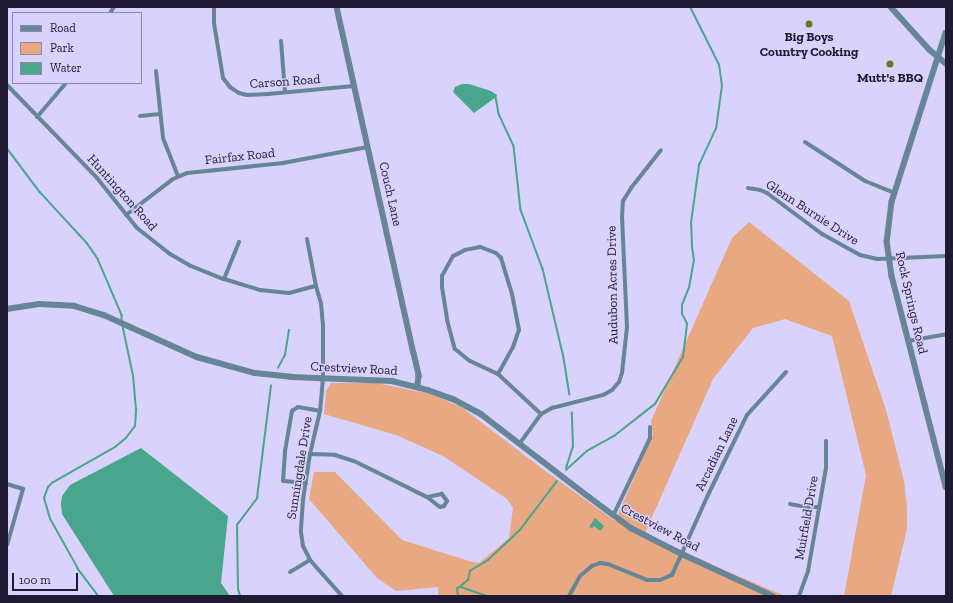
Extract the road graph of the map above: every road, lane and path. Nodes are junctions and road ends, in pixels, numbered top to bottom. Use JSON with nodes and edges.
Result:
{"nodes":[{"id":1,"x":214,"y":7,"type":"edge"},
{"id":2,"x":337,"y":7,"type":"edge"},
{"id":3,"x":891,"y":7,"type":"edge"},
{"id":4,"x":946,"y":33,"type":"edge"},
{"id":5,"x":281,"y":41,"type":"dead end"},
{"id":6,"x":938,"y":57,"type":"junction"},
{"id":7,"x":946,"y":64,"type":"edge"},
{"id":8,"x":156,"y":72,"type":"dead end"},
{"id":9,"x":65,"y":84,"type":"edge"},
{"id":10,"x":7,"y":85,"type":"edge"},
{"id":11,"x":354,"y":86,"type":"junction"},
{"id":12,"x":285,"y":92,"type":"junction"},
{"id":13,"x":160,"y":114,"type":"junction"},
{"id":14,"x":140,"y":116,"type":"dead end"},
{"id":15,"x":37,"y":117,"type":"junction"},
{"id":16,"x":805,"y":142,"type":"dead end"},
{"id":17,"x":368,"y":147,"type":"junction"},
{"id":18,"x":661,"y":150,"type":"dead end"},
{"id":19,"x":178,"y":176,"type":"junction"},
{"id":20,"x":748,"y":188,"type":"dead end"},
{"id":21,"x":894,"y":193,"type":"junction"},
{"id":22,"x":126,"y":214,"type":"junction"},
{"id":23,"x":307,"y":239,"type":"dead end"},
{"id":24,"x":239,"y":242,"type":"dead end"},
{"id":25,"x":946,"y":256,"type":"edge"},
{"id":26,"x":888,"y":258,"type":"junction"},
{"id":27,"x":224,"y":279,"type":"junction"},
{"id":28,"x":316,"y":286,"type":"junction"},
{"id":29,"x":7,"y":309,"type":"edge"},
{"id":30,"x":946,"y":334,"type":"edge"},
{"id":31,"x":908,"y":341,"type":"junction"},
{"id":32,"x":786,"y":372,"type":"dead end"},
{"id":33,"x":498,"y":374,"type":"junction"},
{"id":34,"x":323,"y":378,"type":"junction"},
{"id":35,"x":418,"y":386,"type":"junction"},
{"id":36,"x":320,"y":411,"type":"junction"},
{"id":37,"x":541,"y":414,"type":"junction"},
{"id":38,"x":650,"y":427,"type":"dead end"},
{"id":39,"x":826,"y":441,"type":"dead end"},
{"id":40,"x":520,"y":443,"type":"junction"},
{"id":41,"x":310,"y":454,"type":"junction"},
{"id":42,"x":306,"y":483,"type":"junction"},
{"id":43,"x":7,"y":484,"type":"edge"},
{"id":44,"x":946,"y":487,"type":"edge"},
{"id":45,"x":427,"y":497,"type":"junction"},
{"id":46,"x":790,"y":504,"type":"dead end"},
{"id":47,"x":818,"y":507,"type":"junction"},
{"id":48,"x":613,"y":516,"type":"junction"},
{"id":49,"x":7,"y":545,"type":"edge"},
{"id":50,"x":682,"y":554,"type":"junction"},
{"id":51,"x":310,"y":560,"type":"junction"},
{"id":52,"x":290,"y":572,"type":"dead end"},
{"id":53,"x":342,"y":596,"type":"edge"},
{"id":54,"x":569,"y":596,"type":"edge"},
{"id":55,"x":773,"y":596,"type":"edge"},
{"id":56,"x":799,"y":596,"type":"edge"}],
"edges":[{"from":1,"to":12,"type":"street","name":"Carson Road"},
{"from":2,"to":11,"type":"street","name":"Couch Lane"},
{"from":3,"to":6,"type":"street"},
{"from":4,"to":6,"type":"street","name":"Rock Springs Road"},
{"from":5,"to":12,"type":"street"},
{"from":6,"to":7,"type":"street"},
{"from":6,"to":21,"type":"street","name":"Rock Springs Road"},
{"from":8,"to":13,"type":"street"},
{"from":9,"to":15,"type":"street"},
{"from":10,"to":15,"type":"street","name":"Huntington Road"},
{"from":11,"to":12,"type":"street","name":"Carson Road"},
{"from":11,"to":17,"type":"street","name":"Couch Lane"},
{"from":13,"to":14,"type":"street"},
{"from":13,"to":19,"type":"street"},
{"from":15,"to":22,"type":"street","name":"Huntington Road"},
{"from":16,"to":21,"type":"street"},
{"from":17,"to":19,"type":"street","name":"Fairfax Road"},
{"from":17,"to":35,"type":"street","name":"Couch Lane"},
{"from":18,"to":37,"type":"street","name":"Audubon Acres Drive"},
{"from":19,"to":22,"type":"street","name":"Fairfax Road"},
{"from":20,"to":26,"type":"street","name":"Glenn Burnie Drive"},
{"from":21,"to":26,"type":"street","name":"Rock Springs Road"},
{"from":22,"to":27,"type":"street","name":"Huntington Road"},
{"from":23,"to":28,"type":"street"},
{"from":24,"to":27,"type":"street"},
{"from":25,"to":26,"type":"street","name":"Glenn Burnie Drive"},
{"from":26,"to":31,"type":"street","name":"Rock Springs Road"},
{"from":27,"to":28,"type":"street","name":"Huntington Road"},
{"from":28,"to":34,"type":"street"},
{"from":29,"to":34,"type":"street","name":"Crestview Road"},
{"from":30,"to":31,"type":"street"},
{"from":31,"to":44,"type":"street","name":"Rock Springs Road"},
{"from":32,"to":50,"type":"street","name":"Arcadian Lane"},
{"from":33,"to":33,"type":"street"},
{"from":33,"to":37,"type":"street"},
{"from":34,"to":35,"type":"street","name":"Crestview Road"},
{"from":34,"to":36,"type":"street","name":"Sunningdale Drive"},
{"from":35,"to":40,"type":"street","name":"Crestview Road"},
{"from":36,"to":41,"type":"street","name":"Sunningdale Drive"},
{"from":36,"to":42,"type":"street"},
{"from":37,"to":40,"type":"street"},
{"from":38,"to":48,"type":"street"},
{"from":39,"to":47,"type":"street","name":"Muirfield Drive"},
{"from":40,"to":48,"type":"street","name":"Crestview Road"},
{"from":41,"to":42,"type":"street","name":"Sunningdale Drive"},
{"from":41,"to":45,"type":"street"},
{"from":42,"to":51,"type":"street","name":"Sunningdale Drive"},
{"from":43,"to":49,"type":"street"},
{"from":45,"to":45,"type":"street"},
{"from":46,"to":47,"type":"street"},
{"from":47,"to":56,"type":"street","name":"Muirfield Drive"},
{"from":48,"to":50,"type":"street","name":"Crestview Road"},
{"from":50,"to":54,"type":"street","name":"Arcadian Lane"},
{"from":50,"to":55,"type":"street","name":"Crestview Road"},
{"from":51,"to":52,"type":"street"},
{"from":51,"to":53,"type":"street","name":"Sunningdale Drive"}]}
